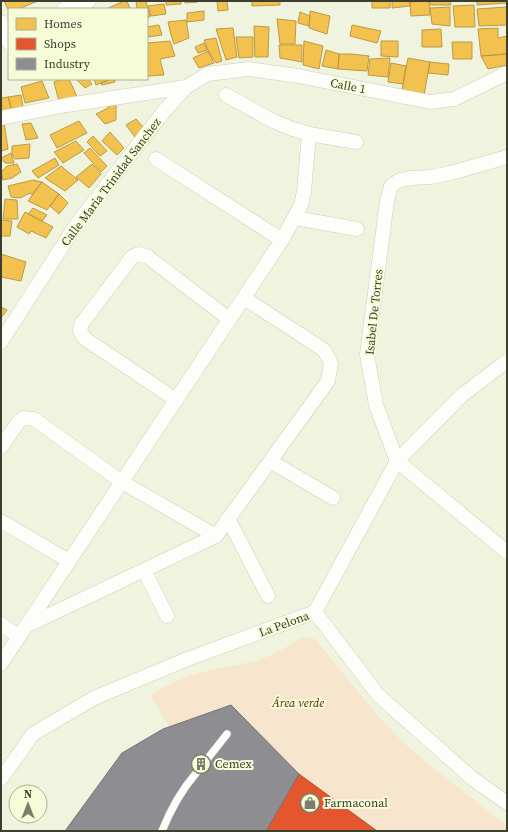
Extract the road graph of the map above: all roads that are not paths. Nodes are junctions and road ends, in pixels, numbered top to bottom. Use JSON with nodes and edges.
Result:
{"nodes":[{"id":1,"x":89,"y":1,"type":"edge"},
{"id":2,"x":67,"y":8,"type":"edge"},
{"id":3,"x":1,"y":22,"type":"edge"},
{"id":4,"x":8,"y":40,"type":"edge"},
{"id":5,"x":507,"y":73,"type":"edge"},
{"id":6,"x":186,"y":87,"type":"junction"},
{"id":7,"x":226,"y":95,"type":"dead end"},
{"id":8,"x":1,"y":118,"type":"edge"},
{"id":9,"x":310,"y":134,"type":"junction"},
{"id":10,"x":356,"y":142,"type":"dead end"},
{"id":11,"x":507,"y":157,"type":"edge"},
{"id":12,"x":156,"y":159,"type":"dead end"},
{"id":13,"x":295,"y":218,"type":"junction"},
{"id":14,"x":357,"y":229,"type":"dead end"},
{"id":15,"x":282,"y":240,"type":"junction"},
{"id":16,"x":244,"y":298,"type":"junction"},
{"id":17,"x":229,"y":319,"type":"junction"},
{"id":18,"x":1,"y":342,"type":"edge"},
{"id":19,"x":507,"y":361,"type":"edge"},
{"id":20,"x":176,"y":400,"type":"junction"},
{"id":21,"x":1,"y":447,"type":"edge"},
{"id":22,"x":270,"y":461,"type":"junction"},
{"id":23,"x":397,"y":461,"type":"junction"},
{"id":24,"x":122,"y":482,"type":"junction"},
{"id":25,"x":333,"y":498,"type":"dead end"},
{"id":26,"x":228,"y":518,"type":"junction"},
{"id":27,"x":1,"y":521,"type":"edge"},
{"id":28,"x":216,"y":536,"type":"junction"},
{"id":29,"x":507,"y":552,"type":"edge"},
{"id":30,"x":69,"y":561,"type":"junction"},
{"id":31,"x":144,"y":570,"type":"junction"},
{"id":32,"x":268,"y":596,"type":"dead end"},
{"id":33,"x":315,"y":612,"type":"junction"},
{"id":34,"x":167,"y":616,"type":"dead end"},
{"id":35,"x":1,"y":624,"type":"edge"},
{"id":36,"x":23,"y":632,"type":"junction"},
{"id":37,"x":1,"y":664,"type":"edge"},
{"id":38,"x":227,"y":734,"type":"dead end"},
{"id":39,"x":1,"y":779,"type":"edge"},
{"id":40,"x":507,"y":803,"type":"edge"},
{"id":41,"x":162,"y":831,"type":"edge"}],
"edges":[{"from":1,"to":2,"type":"street"},
{"from":3,"to":4,"type":"street"},
{"from":5,"to":6,"type":"street","name":"Calle 1"},
{"from":6,"to":8,"type":"street"},
{"from":6,"to":18,"type":"street","name":"Calle Maria Trinidad Sanchez"},
{"from":7,"to":9,"type":"street"},
{"from":9,"to":10,"type":"street"},
{"from":9,"to":13,"type":"street"},
{"from":11,"to":23,"type":"street","name":"Isabel De Torres"},
{"from":12,"to":15,"type":"street"},
{"from":13,"to":14,"type":"street"},
{"from":13,"to":15,"type":"street"},
{"from":15,"to":16,"type":"street"},
{"from":16,"to":17,"type":"street"},
{"from":16,"to":22,"type":"street"},
{"from":17,"to":20,"type":"street"},
{"from":17,"to":20,"type":"street"},
{"from":19,"to":23,"type":"street","name":"La Pelona"},
{"from":20,"to":24,"type":"street"},
{"from":21,"to":24,"type":"street"},
{"from":22,"to":25,"type":"street"},
{"from":22,"to":26,"type":"street"},
{"from":23,"to":29,"type":"street","name":"Isabel De Torres"},
{"from":23,"to":33,"type":"street","name":"La Pelona"},
{"from":24,"to":28,"type":"street"},
{"from":24,"to":30,"type":"street"},
{"from":26,"to":28,"type":"street"},
{"from":26,"to":32,"type":"street"},
{"from":27,"to":30,"type":"street"},
{"from":28,"to":31,"type":"street"},
{"from":30,"to":36,"type":"street"},
{"from":31,"to":34,"type":"street"},
{"from":31,"to":36,"type":"street"},
{"from":33,"to":39,"type":"street","name":"La Pelona"},
{"from":33,"to":40,"type":"street"},
{"from":35,"to":36,"type":"street"},
{"from":36,"to":37,"type":"street"},
{"from":38,"to":41,"type":"lane"}]}
